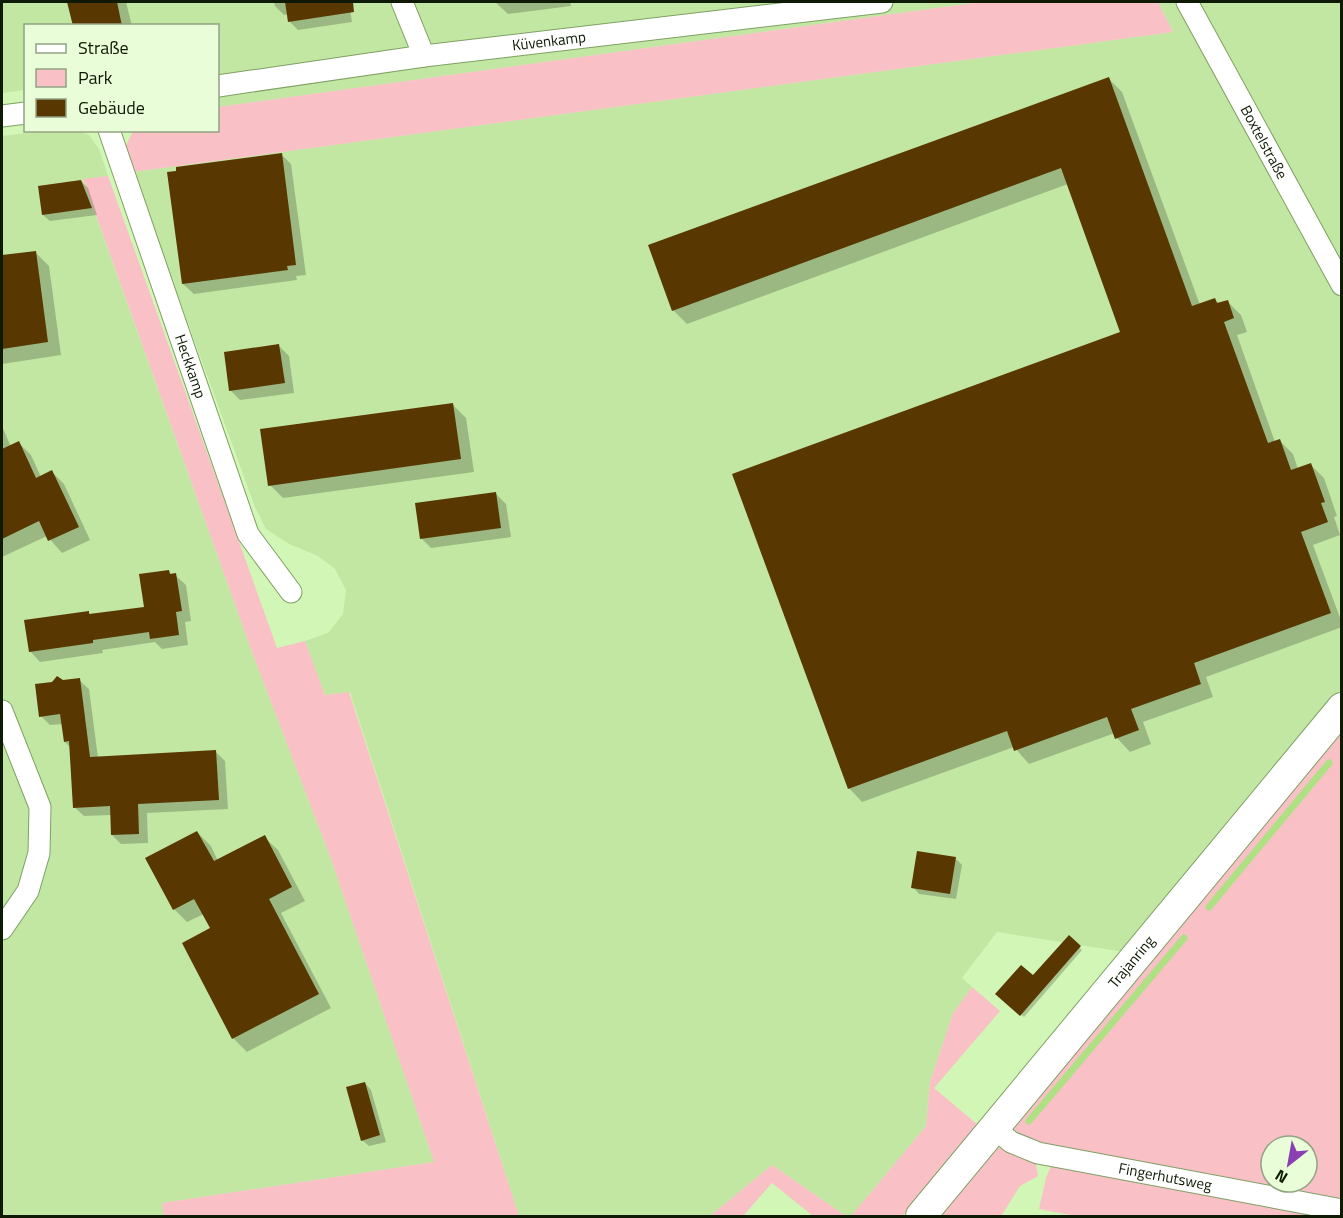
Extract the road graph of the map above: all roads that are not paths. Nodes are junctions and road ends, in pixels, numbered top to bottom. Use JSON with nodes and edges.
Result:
{"nodes":[{"id":1,"x":402,"y":2,"type":"edge"},
{"id":2,"x":882,"y":2,"type":"edge"},
{"id":3,"x":1187,"y":2,"type":"edge"},
{"id":4,"x":424,"y":56,"type":"junction"},
{"id":5,"x":219,"y":86,"type":"edge"},
{"id":6,"x":24,"y":113,"type":"edge"},
{"id":7,"x":2,"y":116,"type":"edge"},
{"id":8,"x":110,"y":132,"type":"edge"},
{"id":9,"x":1341,"y":285,"type":"edge"},
{"id":10,"x":291,"y":592,"type":"dead end"},
{"id":11,"x":1341,"y":708,"type":"edge"},
{"id":12,"x":2,"y":711,"type":"edge"},
{"id":13,"x":2,"y":929,"type":"edge"},
{"id":14,"x":993,"y":1127,"type":"junction"},
{"id":15,"x":1341,"y":1210,"type":"edge"},
{"id":16,"x":921,"y":1216,"type":"edge"}],
"edges":[{"from":1,"to":4,"type":"street"},
{"from":2,"to":4,"type":"street","name":"Küvenkamp"},
{"from":3,"to":9,"type":"street","name":"Boxtelstraße"},
{"from":4,"to":5,"type":"street","name":"Küvenkamp"},
{"from":6,"to":7,"type":"street"},
{"from":8,"to":10,"type":"street","name":"Heckkamp"},
{"from":11,"to":14,"type":"main road","name":"Trajanring"},
{"from":12,"to":13,"type":"street"},
{"from":14,"to":15,"type":"street","name":"Fingerhutsweg"},
{"from":14,"to":16,"type":"main road","name":"Trajanring"}]}
